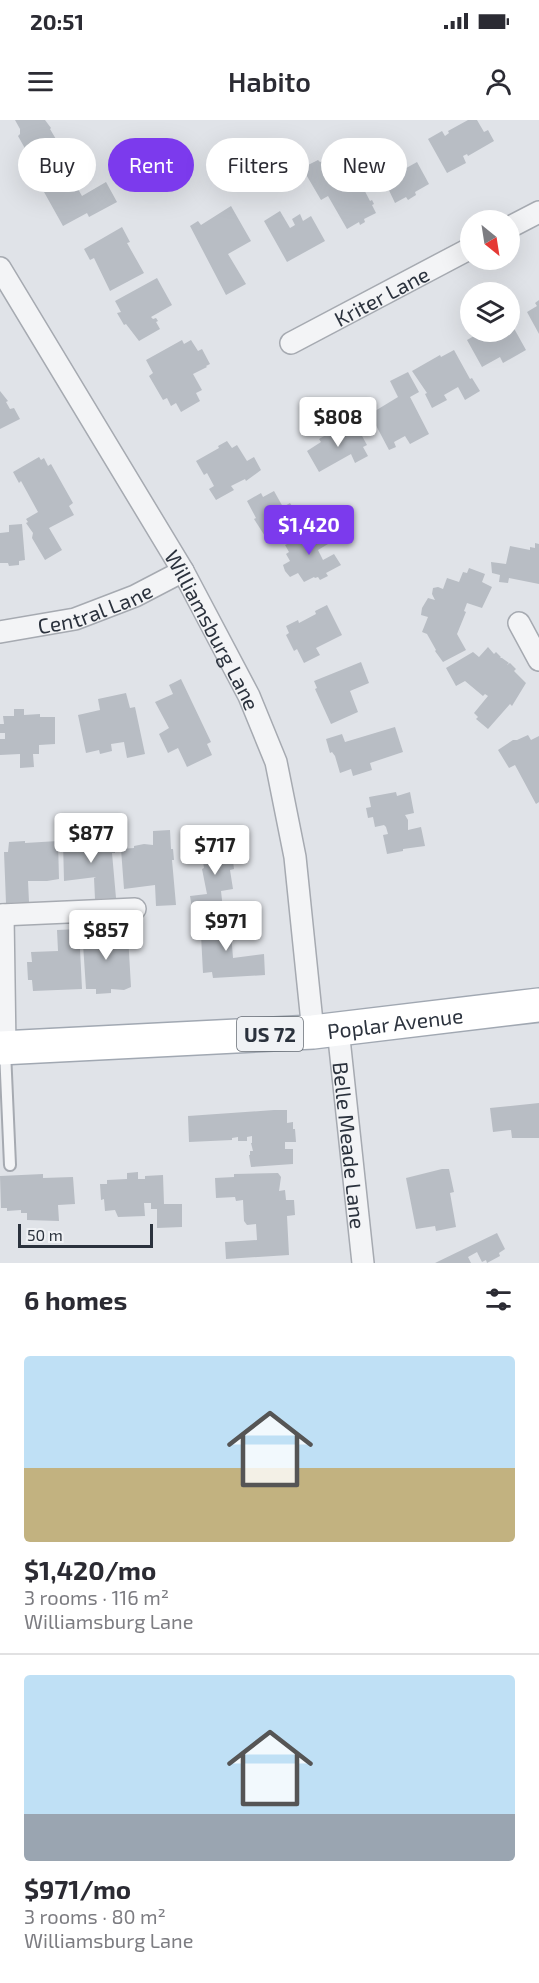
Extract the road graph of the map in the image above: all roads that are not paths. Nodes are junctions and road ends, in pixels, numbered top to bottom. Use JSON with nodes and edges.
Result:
{"nodes":[{"id":1,"x":539,"y":212,"type":"edge"},
{"id":2,"x":520,"y":222,"type":"edge"},
{"id":3,"x":460,"y":254,"type":"edge"},
{"id":4,"x":0,"y":268,"type":"edge"},
{"id":5,"x":291,"y":343,"type":"dead end"},
{"id":6,"x":183,"y":571,"type":"junction"},
{"id":7,"x":519,"y":623,"type":"dead end"},
{"id":8,"x":0,"y":632,"type":"edge"},
{"id":9,"x":539,"y":660,"type":"edge"},
{"id":10,"x":135,"y":909,"type":"dead end"},
{"id":11,"x":1,"y":915,"type":"edge"},
{"id":12,"x":539,"y":1005,"type":"edge"},
{"id":13,"x":325,"y":1030,"type":"junction"},
{"id":14,"x":2,"y":1048,"type":"edge"},
{"id":15,"x":10,"y":1165,"type":"dead end"},
{"id":16,"x":363,"y":1263,"type":"edge"}],
"edges":[{"from":1,"to":2,"type":"street"},
{"from":3,"to":5,"type":"street","name":"Kriter Lane"},
{"from":4,"to":6,"type":"street","name":"Williamsburg Lane"},
{"from":6,"to":8,"type":"street","name":"Central Lane"},
{"from":6,"to":13,"type":"street","name":"Williamsburg Lane"},
{"from":7,"to":9,"type":"street"},
{"from":10,"to":11,"type":"street"},
{"from":11,"to":14,"type":"street"},
{"from":12,"to":13,"type":"main road","name":"Poplar Avenue","number":"US 72"},
{"from":13,"to":14,"type":"main road","name":"Poplar Avenue","number":"US 72"},
{"from":13,"to":16,"type":"street","name":"Belle Meade Lane"},
{"from":14,"to":15,"type":"lane"}]}
